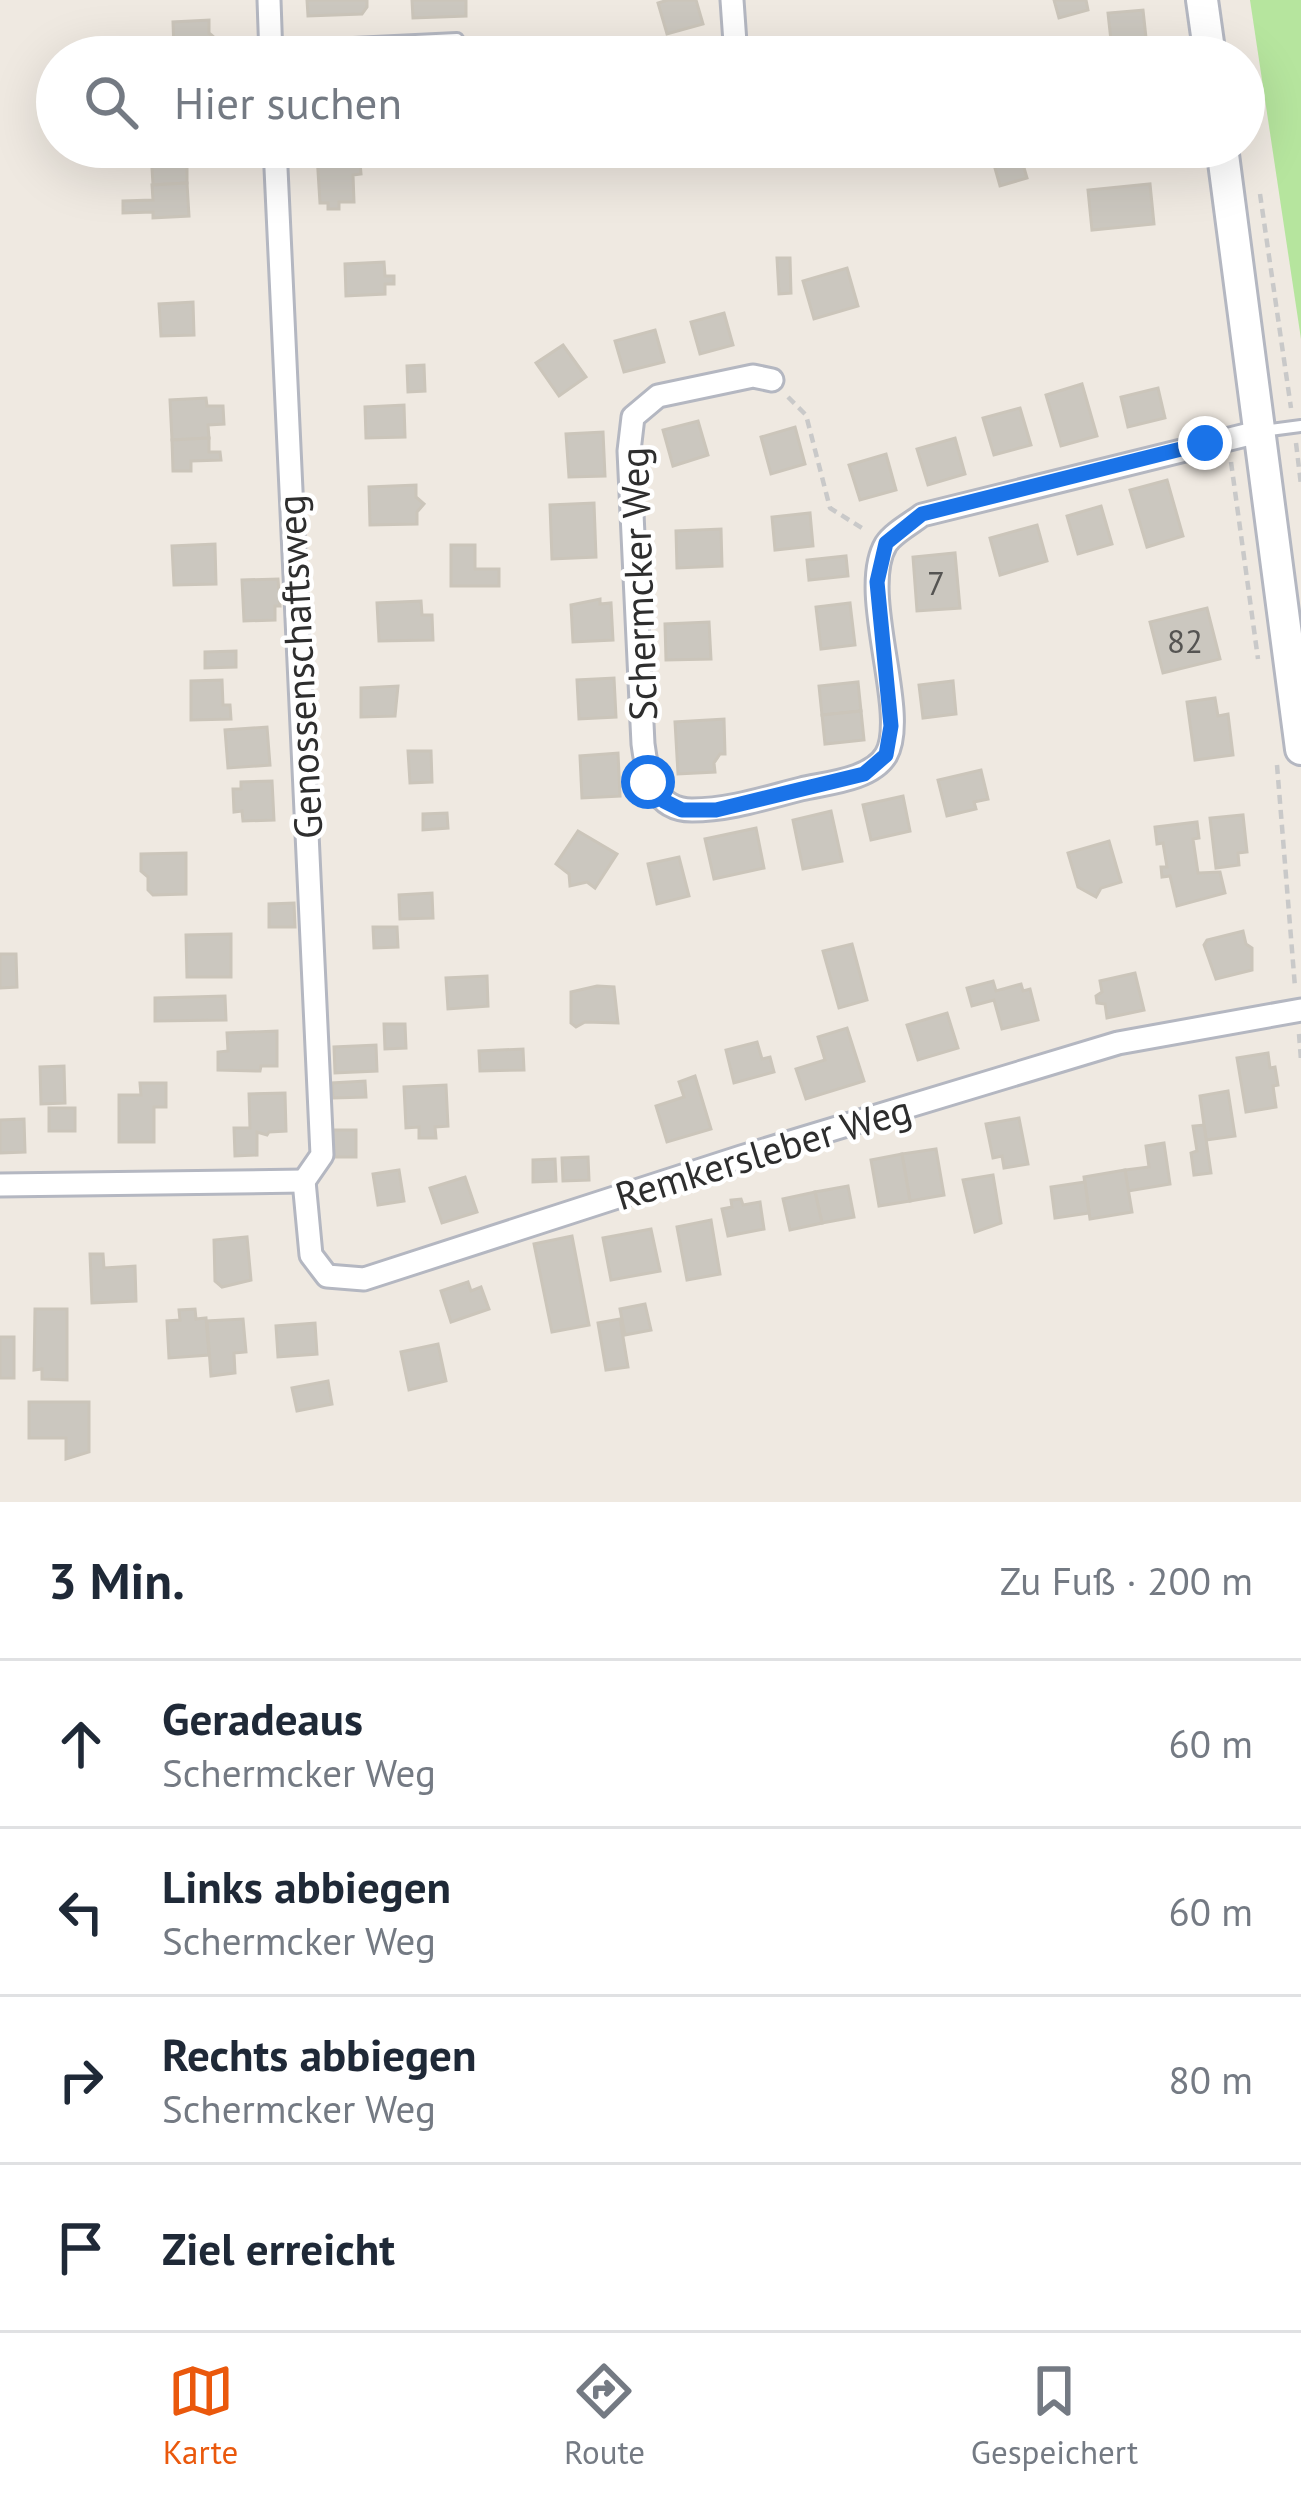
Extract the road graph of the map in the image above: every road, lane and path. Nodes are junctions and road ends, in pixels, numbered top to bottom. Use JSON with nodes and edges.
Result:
{"nodes":[{"id":1,"x":269,"y":0,"type":"edge"},
{"id":2,"x":732,"y":0,"type":"edge"},
{"id":3,"x":1202,"y":0,"type":"edge"},
{"id":4,"x":270,"y":36,"type":"edge"},
{"id":5,"x":735,"y":36,"type":"edge"},
{"id":6,"x":1207,"y":36,"type":"edge"},
{"id":7,"x":276,"y":168,"type":"edge"},
{"id":8,"x":1225,"y":168,"type":"edge"},
{"id":9,"x":772,"y":380,"type":"joint"},
{"id":10,"x":1301,"y":426,"type":"edge"},
{"id":11,"x":1258,"y":431,"type":"junction"},
{"id":12,"x":1299,"y":464,"type":"edge"},
{"id":13,"x":1301,"y":485,"type":"edge"},
{"id":14,"x":886,"y":543,"type":"junction"},
{"id":15,"x":1301,"y":748,"type":"edge"},
{"id":16,"x":1298,"y":958,"type":"edge"},
{"id":17,"x":1298,"y":1010,"type":"edge"},
{"id":18,"x":1301,"y":1060,"type":"edge"},
{"id":19,"x":304,"y":1181,"type":"junction"},
{"id":20,"x":0,"y":1185,"type":"edge"}],
"edges":[{"from":1,"to":4,"type":"street"},
{"from":2,"to":5,"type":"street"},
{"from":3,"to":6,"type":"main road"},
{"from":7,"to":19,"type":"street","name":"Genossenschaftsweg"},
{"from":8,"to":11,"type":"main road"},
{"from":9,"to":14,"type":"path"},
{"from":9,"to":14,"type":"street","name":"Schermcker Weg"},
{"from":10,"to":11,"type":"lane"},
{"from":11,"to":14,"type":"street"},
{"from":11,"to":15,"type":"main road"},
{"from":12,"to":13,"type":"path"},
{"from":16,"to":17,"type":"path"},
{"from":17,"to":18,"type":"path"},
{"from":17,"to":19,"type":"street","name":"Remkersleber Weg"},
{"from":19,"to":20,"type":"street"}]}
